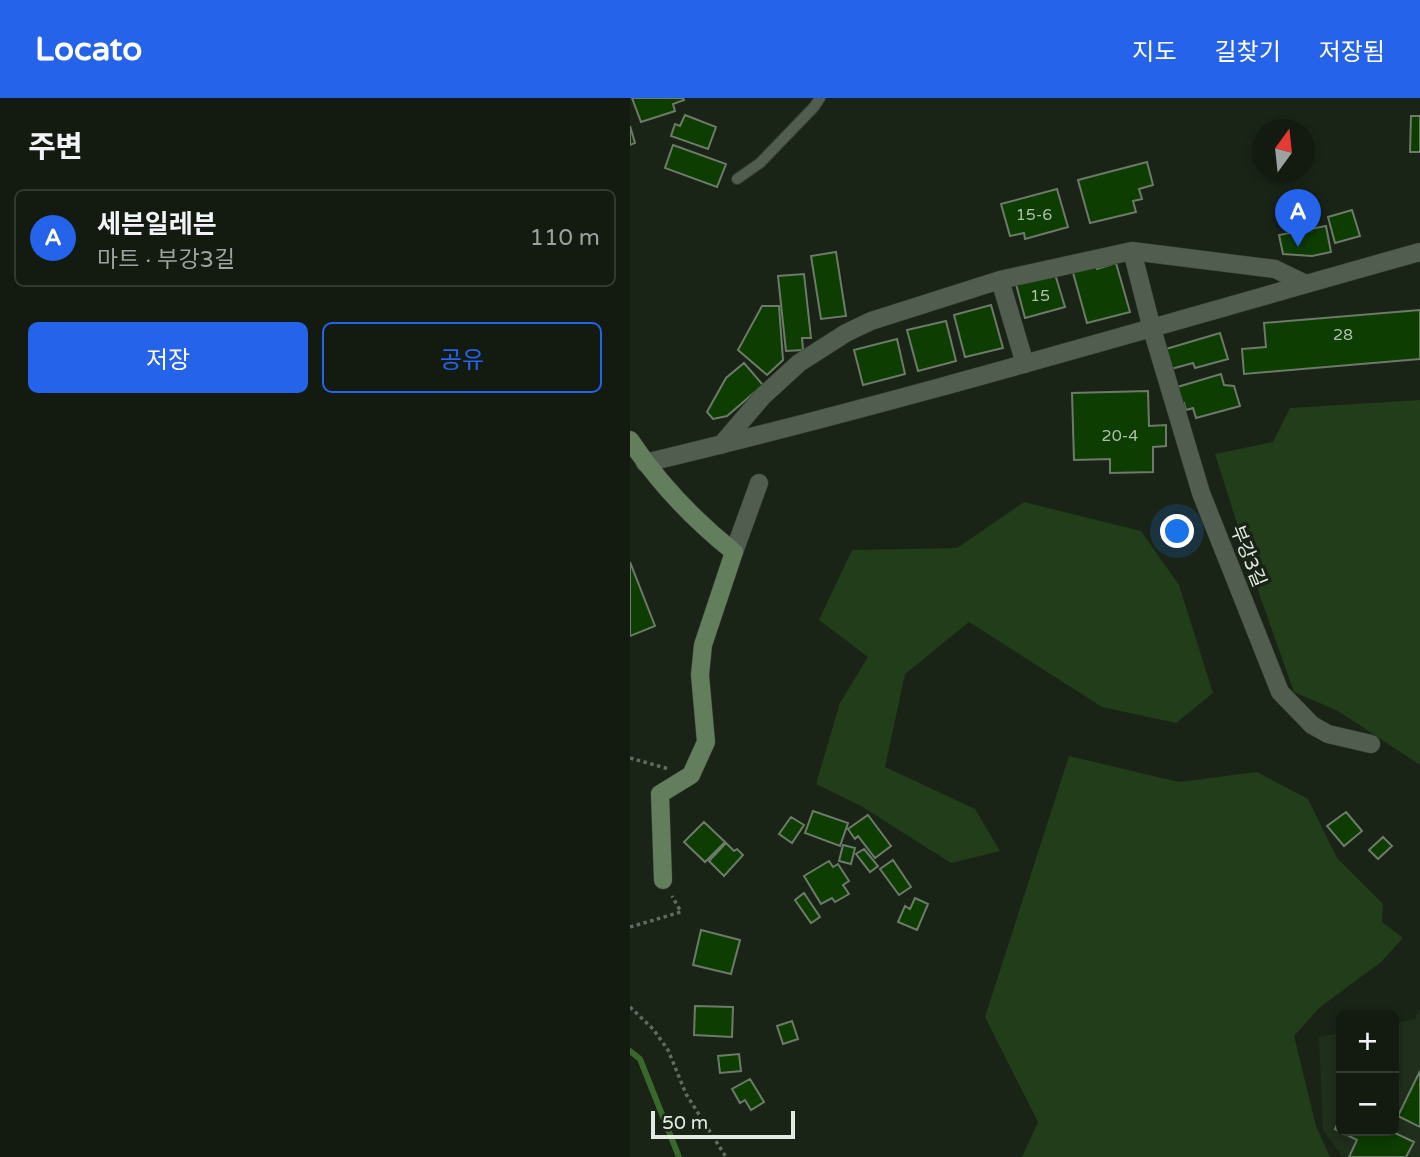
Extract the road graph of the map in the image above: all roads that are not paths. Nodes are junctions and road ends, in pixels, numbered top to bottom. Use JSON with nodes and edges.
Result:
{"nodes":[{"id":1,"x":820,"y":98,"type":"edge"},
{"id":2,"x":737,"y":178,"type":"dead end"},
{"id":3,"x":1132,"y":251,"type":"junction"},
{"id":4,"x":1420,"y":252,"type":"edge"},
{"id":5,"x":1000,"y":280,"type":"junction"},
{"id":6,"x":1306,"y":284,"type":"junction"},
{"id":7,"x":1152,"y":329,"type":"junction"},
{"id":8,"x":1025,"y":364,"type":"junction"},
{"id":9,"x":630,"y":440,"type":"edge"},
{"id":10,"x":721,"y":445,"type":"junction"},
{"id":11,"x":645,"y":463,"type":"junction"},
{"id":12,"x":759,"y":483,"type":"dead end"},
{"id":13,"x":734,"y":552,"type":"junction"},
{"id":14,"x":1371,"y":744,"type":"dead end"},
{"id":15,"x":663,"y":880,"type":"road end"}],
"edges":[{"from":1,"to":2,"type":"lane"},
{"from":3,"to":5,"type":"street"},
{"from":3,"to":6,"type":"street"},
{"from":3,"to":7,"type":"street","name":"부강3길"},
{"from":4,"to":6,"type":"street"},
{"from":5,"to":8,"type":"street"},
{"from":5,"to":10,"type":"street"},
{"from":6,"to":7,"type":"street"},
{"from":7,"to":8,"type":"street"},
{"from":7,"to":14,"type":"street","name":"부강3길"},
{"from":8,"to":10,"type":"street"},
{"from":9,"to":11,"type":"street"},
{"from":10,"to":11,"type":"street"},
{"from":11,"to":13,"type":"street"},
{"from":12,"to":13,"type":"street"},
{"from":13,"to":15,"type":"street"}]}
